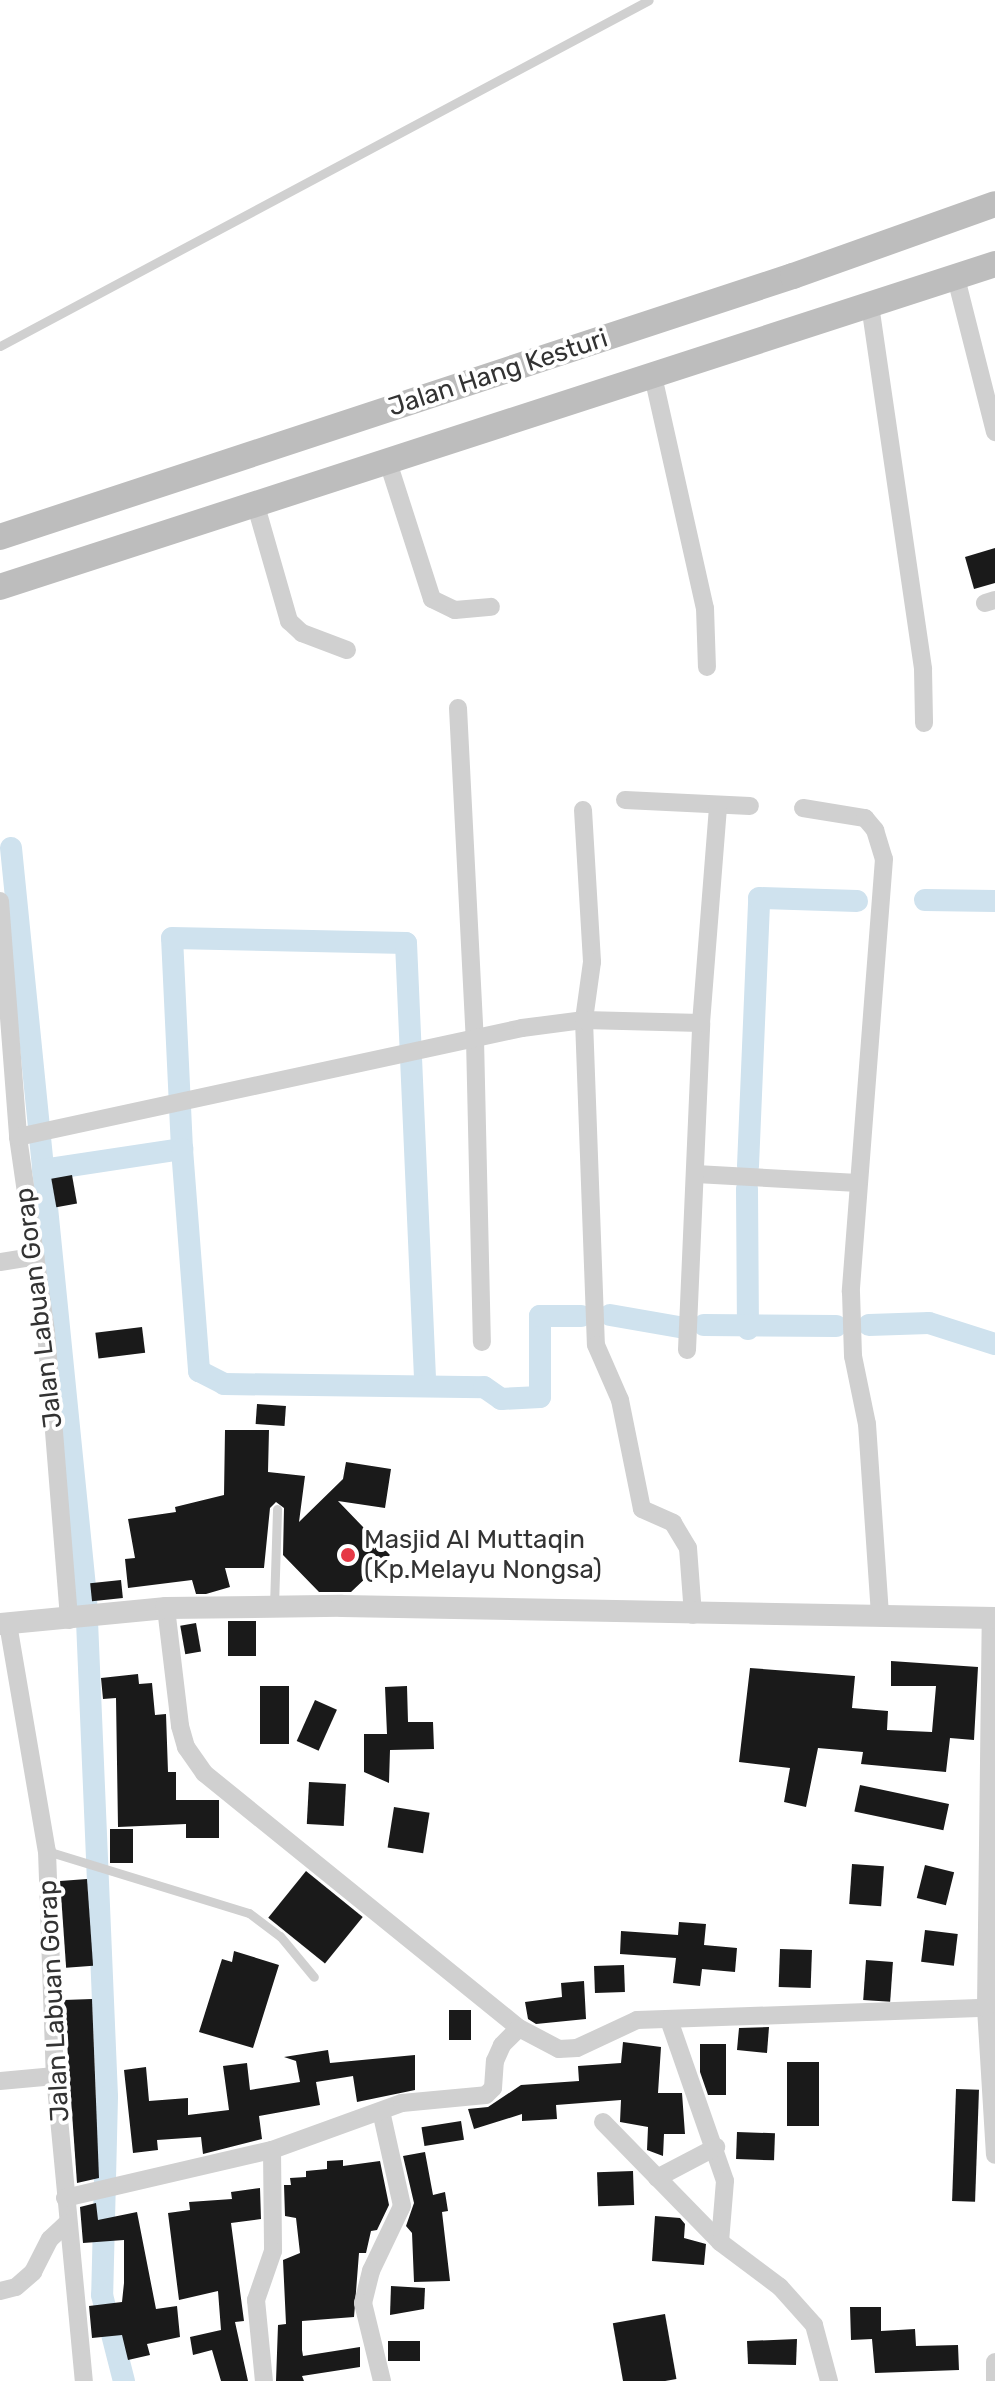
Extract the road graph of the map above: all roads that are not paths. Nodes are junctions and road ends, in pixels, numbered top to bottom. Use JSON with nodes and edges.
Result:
{"nodes":[{"id":1,"x":649,"y":0,"type":"edge"},
{"id":2,"x":995,"y":204,"type":"edge"},
{"id":3,"x":995,"y":264,"type":"edge"},
{"id":4,"x":956,"y":278,"type":"junction"},
{"id":5,"x":870,"y":305,"type":"junction"},
{"id":6,"x":0,"y":346,"type":"edge"},
{"id":7,"x":653,"y":376,"type":"junction"},
{"id":8,"x":995,"y":432,"type":"edge"},
{"id":9,"x":388,"y":462,"type":"junction"},
{"id":10,"x":256,"y":506,"type":"junction"},
{"id":11,"x":0,"y":537,"type":"edge"},
{"id":12,"x":0,"y":587,"type":"edge"},
{"id":13,"x":491,"y":607,"type":"dead end"},
{"id":14,"x":347,"y":650,"type":"dead end"},
{"id":15,"x":707,"y":667,"type":"dead end"},
{"id":16,"x":458,"y":708,"type":"dead end"},
{"id":17,"x":924,"y":723,"type":"dead end"},
{"id":18,"x":625,"y":800,"type":"dead end"},
{"id":19,"x":718,"y":806,"type":"junction"},
{"id":20,"x":750,"y":806,"type":"dead end"},
{"id":21,"x":803,"y":808,"type":"dead end"},
{"id":22,"x":583,"y":810,"type":"dead end"},
{"id":23,"x":0,"y":901,"type":"edge"},
{"id":24,"x":4,"y":1017,"type":"edge"},
{"id":25,"x":584,"y":1020,"type":"junction"},
{"id":26,"x":701,"y":1023,"type":"junction"},
{"id":27,"x":475,"y":1039,"type":"junction"},
{"id":28,"x":0,"y":1098,"type":"edge"},
{"id":29,"x":16,"y":1112,"type":"junction"},
{"id":30,"x":23,"y":1136,"type":"junction"},
{"id":31,"x":696,"y":1174,"type":"junction"},
{"id":32,"x":858,"y":1183,"type":"junction"},
{"id":33,"x":36,"y":1256,"type":"junction"},
{"id":34,"x":0,"y":1262,"type":"edge"},
{"id":35,"x":482,"y":1342,"type":"dead end"},
{"id":36,"x":687,"y":1350,"type":"dead end"},
{"id":37,"x":277,"y":1509,"type":"dead end"},
{"id":38,"x":274,"y":1607,"type":"junction"},
{"id":39,"x":166,"y":1608,"type":"junction"},
{"id":40,"x":693,"y":1615,"type":"junction"},
{"id":41,"x":880,"y":1617,"type":"junction"},
{"id":42,"x":993,"y":1618,"type":"edge"},
{"id":43,"x":73,"y":1619,"type":"junction"},
{"id":44,"x":4,"y":1624,"type":"edge"},
{"id":45,"x":47,"y":1851,"type":"junction"},
{"id":46,"x":314,"y":1977,"type":"dead end"},
{"id":47,"x":986,"y":2008,"type":"junction"},
{"id":48,"x":669,"y":2020,"type":"junction"},
{"id":49,"x":519,"y":2028,"type":"junction"},
{"id":50,"x":991,"y":2043,"type":"edge"},
{"id":51,"x":55,"y":2076,"type":"junction"},
{"id":52,"x":1,"y":2084,"type":"edge"},
{"id":53,"x":381,"y":2111,"type":"junction"},
{"id":54,"x":603,"y":2122,"type":"dead end"},
{"id":55,"x":716,"y":2147,"type":"junction"},
{"id":56,"x":272,"y":2150,"type":"junction"},
{"id":57,"x":995,"y":2155,"type":"edge"},
{"id":58,"x":657,"y":2178,"type":"junction"},
{"id":59,"x":65,"y":2198,"type":"junction"},
{"id":60,"x":67,"y":2223,"type":"junction"},
{"id":61,"x":720,"y":2242,"type":"junction"},
{"id":62,"x":0,"y":2291,"type":"edge"},
{"id":63,"x":995,"y":2362,"type":"edge"},
{"id":64,"x":84,"y":2381,"type":"edge"},
{"id":65,"x":264,"y":2381,"type":"edge"},
{"id":66,"x":382,"y":2381,"type":"edge"},
{"id":67,"x":829,"y":2381,"type":"edge"},
{"id":68,"x":995,"y":2381,"type":"edge"}],
"edges":[{"from":1,"to":6,"type":"lane"},
{"from":2,"to":11,"type":"main road","name":"Jalan Hang Kesturi"},
{"from":3,"to":4,"type":"main road","name":"Jalan Hang Kesturi"},
{"from":4,"to":5,"type":"main road","name":"Jalan Hang Kesturi"},
{"from":4,"to":8,"type":"street"},
{"from":5,"to":7,"type":"main road","name":"Jalan Hang Kesturi"},
{"from":5,"to":17,"type":"street"},
{"from":7,"to":9,"type":"main road","name":"Jalan Hang Kesturi"},
{"from":7,"to":15,"type":"street"},
{"from":9,"to":10,"type":"main road","name":"Jalan Hang Kesturi"},
{"from":9,"to":13,"type":"street"},
{"from":10,"to":12,"type":"main road","name":"Jalan Hang Kesturi"},
{"from":10,"to":14,"type":"street"},
{"from":16,"to":27,"type":"street"},
{"from":18,"to":19,"type":"street"},
{"from":19,"to":20,"type":"street"},
{"from":19,"to":26,"type":"street"},
{"from":21,"to":32,"type":"street"},
{"from":22,"to":25,"type":"street"},
{"from":23,"to":24,"type":"street","name":"Jalan Labuan Gorap"},
{"from":24,"to":29,"type":"street","name":"Jalan Labuan Gorap"},
{"from":25,"to":26,"type":"street"},
{"from":25,"to":27,"type":"street"},
{"from":25,"to":40,"type":"street"},
{"from":26,"to":31,"type":"street"},
{"from":27,"to":30,"type":"street"},
{"from":27,"to":35,"type":"street"},
{"from":28,"to":29,"type":"street"},
{"from":29,"to":30,"type":"street","name":"Jalan Labuan Gorap"},
{"from":30,"to":33,"type":"street","name":"Jalan Labuan Gorap"},
{"from":31,"to":32,"type":"street"},
{"from":31,"to":36,"type":"street"},
{"from":32,"to":41,"type":"street"},
{"from":33,"to":34,"type":"street"},
{"from":33,"to":43,"type":"street","name":"Jalan Labuan Gorap"},
{"from":37,"to":38,"type":"lane"},
{"from":38,"to":39,"type":"street"},
{"from":38,"to":40,"type":"street"},
{"from":39,"to":43,"type":"street"},
{"from":39,"to":49,"type":"street"},
{"from":40,"to":41,"type":"street"},
{"from":41,"to":42,"type":"street"},
{"from":42,"to":47,"type":"street"},
{"from":43,"to":44,"type":"street"},
{"from":44,"to":45,"type":"street","name":"Jalan Labuan Gorap"},
{"from":45,"to":46,"type":"lane"},
{"from":45,"to":51,"type":"street","name":"Jalan Labuan Gorap"},
{"from":47,"to":48,"type":"street"},
{"from":47,"to":50,"type":"street"},
{"from":48,"to":49,"type":"street"},
{"from":48,"to":55,"type":"street"},
{"from":49,"to":53,"type":"street"},
{"from":50,"to":57,"type":"street"},
{"from":51,"to":52,"type":"street"},
{"from":51,"to":59,"type":"street","name":"Jalan Labuan Gorap"},
{"from":53,"to":56,"type":"street"},
{"from":53,"to":66,"type":"street"},
{"from":54,"to":58,"type":"street"},
{"from":55,"to":58,"type":"street"},
{"from":55,"to":61,"type":"street"},
{"from":56,"to":59,"type":"street"},
{"from":56,"to":65,"type":"street"},
{"from":58,"to":61,"type":"street"},
{"from":59,"to":60,"type":"street","name":"Jalan Labuan Gorap"},
{"from":60,"to":62,"type":"street"},
{"from":60,"to":64,"type":"street","name":"Jalan Labuan Gorap"},
{"from":61,"to":67,"type":"street"},
{"from":63,"to":68,"type":"street"}]}
